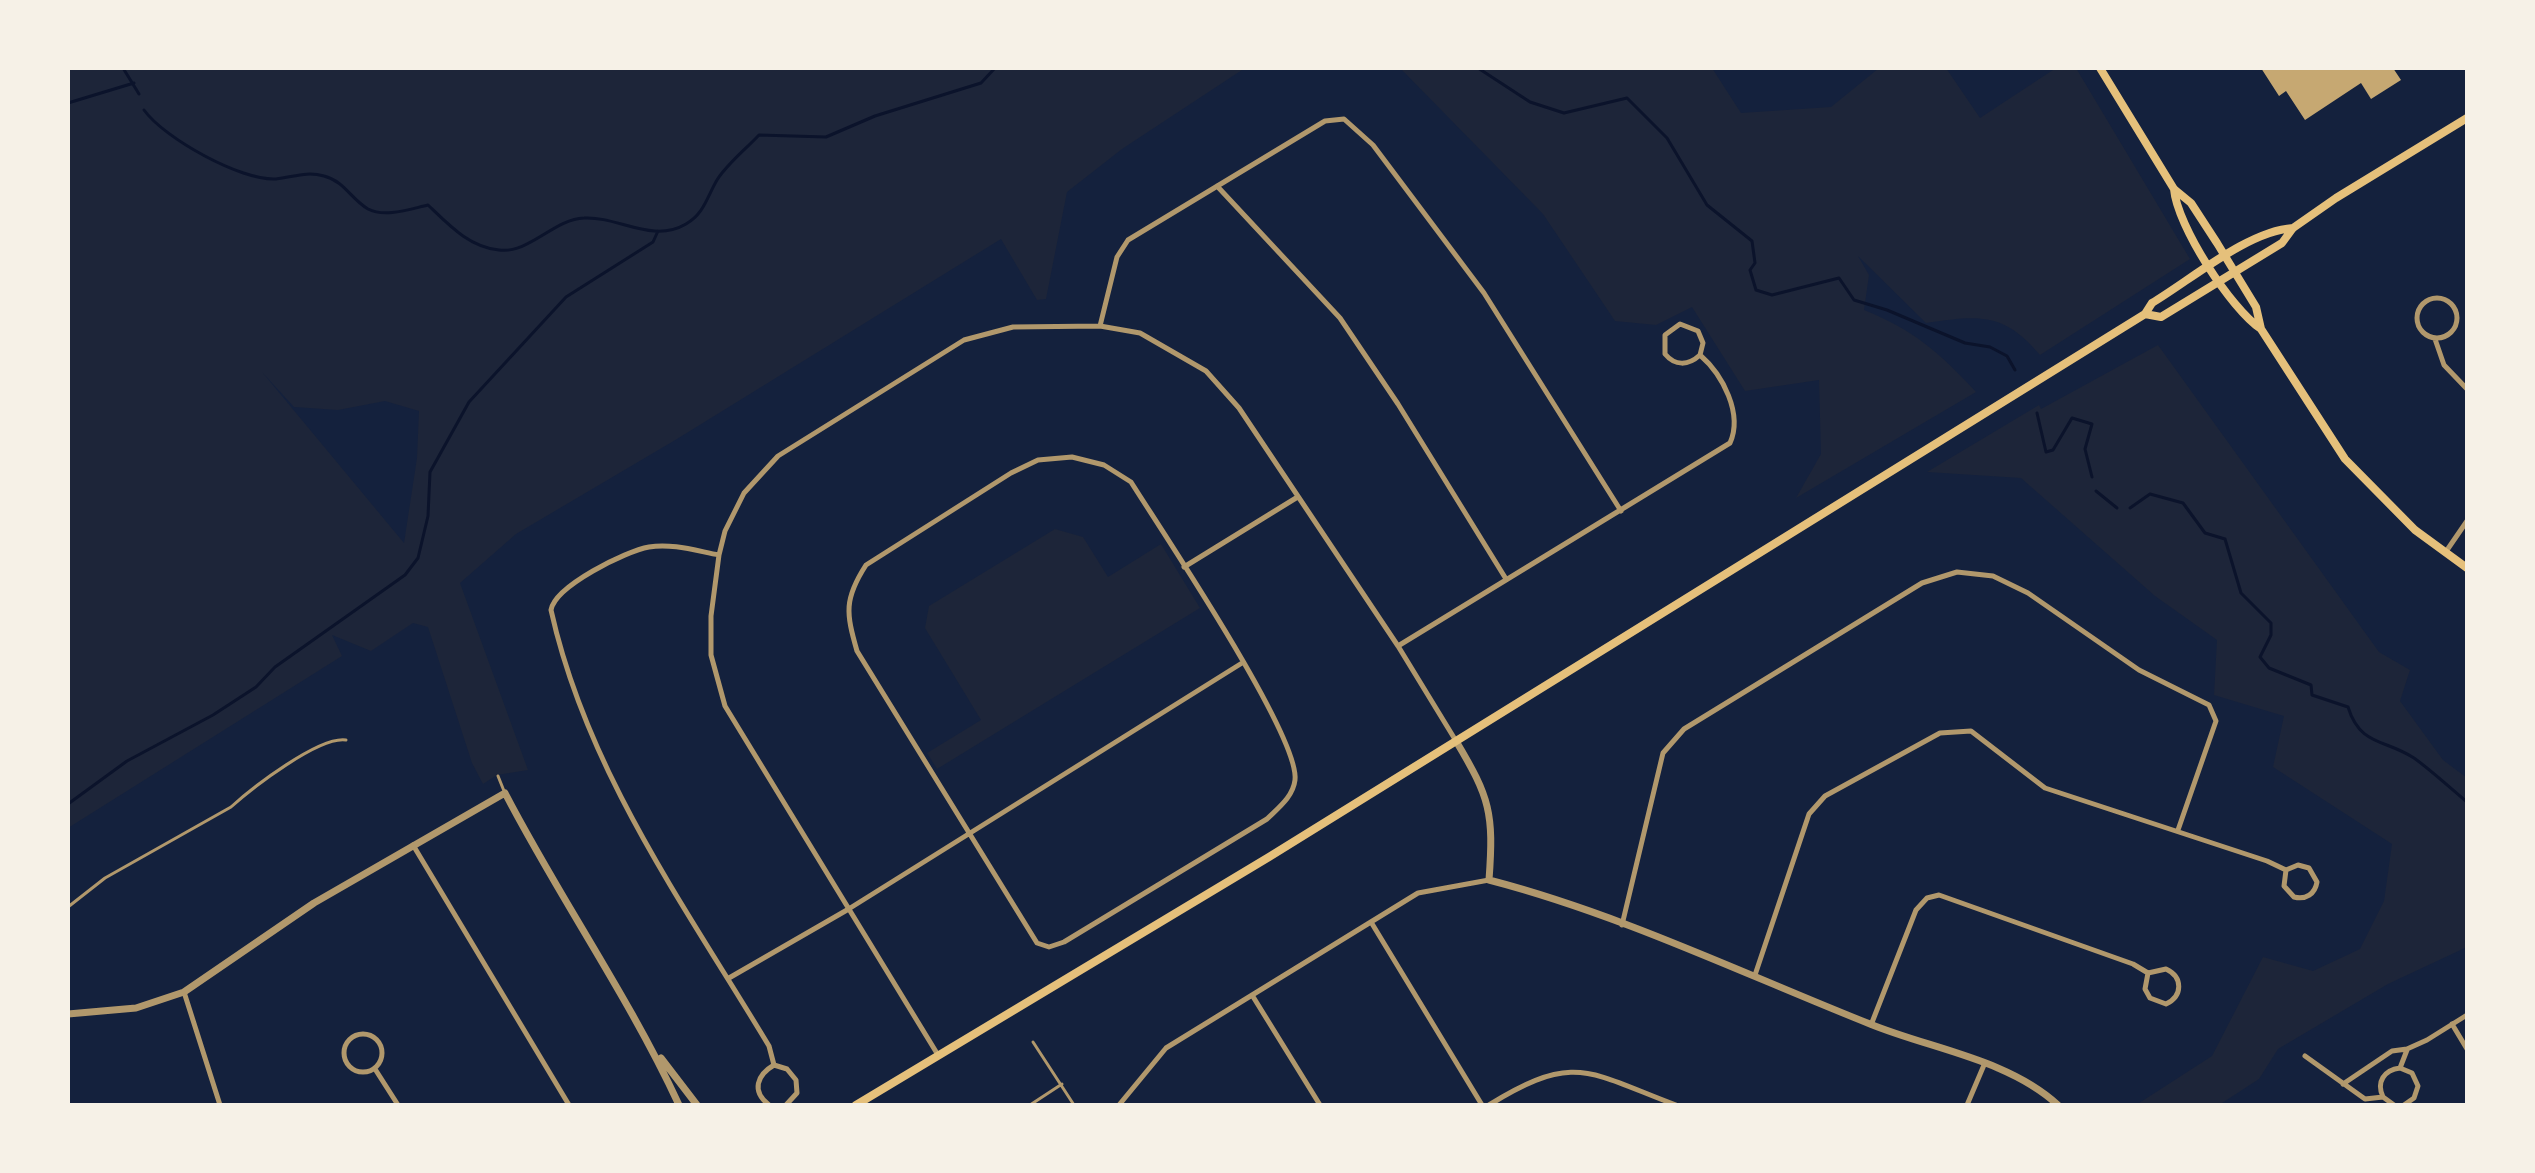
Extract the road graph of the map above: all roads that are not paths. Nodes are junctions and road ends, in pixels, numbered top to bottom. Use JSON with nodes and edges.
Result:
{"nodes":[{"id":1,"x":2100,"y":68,"type":"edge"},
{"id":2,"x":2467,"y":118,"type":"edge"},
{"id":3,"x":1217,"y":186,"type":"junction"},
{"id":4,"x":2174,"y":189,"type":"junction"},
{"id":5,"x":2293,"y":228,"type":"junction"},
{"id":6,"x":2226,"y":257,"type":"junction"},
{"id":7,"x":2211,"y":266,"type":"junction"},
{"id":8,"x":2235,"y":272,"type":"junction"},
{"id":9,"x":2220,"y":281,"type":"junction"},
{"id":10,"x":2145,"y":314,"type":"junction"},
{"id":11,"x":1100,"y":326,"type":"junction"},
{"id":12,"x":2261,"y":329,"type":"junction"},
{"id":13,"x":2435,"y":339,"type":"junction"},
{"id":14,"x":1700,"y":355,"type":"junction"},
{"id":15,"x":2467,"y":389,"type":"edge"},
{"id":16,"x":1296,"y":498,"type":"junction"},
{"id":17,"x":1621,"y":511,"type":"junction"},
{"id":18,"x":2467,"y":521,"type":"edge"},
{"id":19,"x":2445,"y":554,"type":"junction"},
{"id":20,"x":719,"y":555,"type":"junction"},
{"id":21,"x":1184,"y":567,"type":"junction"},
{"id":22,"x":2467,"y":568,"type":"edge"},
{"id":23,"x":1506,"y":579,"type":"junction"},
{"id":24,"x":1398,"y":646,"type":"junction"},
{"id":25,"x":1242,"y":663,"type":"junction"},
{"id":26,"x":346,"y":740,"type":"dead end"},
{"id":27,"x":1456,"y":741,"type":"junction"},
{"id":28,"x":498,"y":776,"type":"dead end"},
{"id":29,"x":505,"y":793,"type":"junction"},
{"id":30,"x":2178,"y":830,"type":"junction"},
{"id":31,"x":969,"y":831,"type":"junction"},
{"id":32,"x":412,"y":844,"type":"junction"},
{"id":33,"x":2286,"y":870,"type":"junction"},
{"id":34,"x":1489,"y":880,"type":"junction"},
{"id":35,"x":68,"y":907,"type":"edge"},
{"id":36,"x":847,"y":910,"type":"junction"},
{"id":37,"x":1371,"y":922,"type":"junction"},
{"id":38,"x":1622,"y":925,"type":"junction"},
{"id":39,"x":2148,"y":973,"type":"junction"},
{"id":40,"x":1755,"y":975,"type":"junction"},
{"id":41,"x":729,"y":978,"type":"junction"},
{"id":42,"x":184,"y":992,"type":"junction"},
{"id":43,"x":1252,"y":995,"type":"junction"},
{"id":44,"x":68,"y":1014,"type":"edge"},
{"id":45,"x":2467,"y":1015,"type":"edge"},
{"id":46,"x":2452,"y":1024,"type":"junction"},
{"id":47,"x":1871,"y":1025,"type":"junction"},
{"id":48,"x":1033,"y":1042,"type":"dead end"},
{"id":49,"x":652,"y":1047,"type":"junction"},
{"id":50,"x":2407,"y":1049,"type":"junction"},
{"id":51,"x":2467,"y":1049,"type":"edge"},
{"id":52,"x":939,"y":1056,"type":"junction"},
{"id":53,"x":2305,"y":1056,"type":"dead end"},
{"id":54,"x":774,"y":1065,"type":"junction"},
{"id":55,"x":1984,"y":1065,"type":"junction"},
{"id":56,"x":2400,"y":1068,"type":"junction"},
{"id":57,"x":375,"y":1069,"type":"junction"},
{"id":58,"x":1062,"y":1084,"type":"junction"},
{"id":59,"x":2343,"y":1084,"type":"junction"},
{"id":60,"x":2383,"y":1097,"type":"junction"},
{"id":61,"x":859,"y":1104,"type":"edge"},
{"id":62,"x":220,"y":1105,"type":"edge"},
{"id":63,"x":398,"y":1105,"type":"edge"},
{"id":64,"x":569,"y":1105,"type":"edge"},
{"id":65,"x":679,"y":1105,"type":"edge"},
{"id":66,"x":697,"y":1105,"type":"edge"},
{"id":67,"x":769,"y":1105,"type":"edge"},
{"id":68,"x":786,"y":1105,"type":"edge"},
{"id":69,"x":1030,"y":1105,"type":"edge"},
{"id":70,"x":1074,"y":1105,"type":"edge"},
{"id":71,"x":1119,"y":1105,"type":"edge"},
{"id":72,"x":1320,"y":1105,"type":"edge"},
{"id":73,"x":1482,"y":1105,"type":"edge"},
{"id":74,"x":1489,"y":1105,"type":"edge"},
{"id":75,"x":1676,"y":1105,"type":"edge"},
{"id":76,"x":1967,"y":1105,"type":"edge"},
{"id":77,"x":2058,"y":1105,"type":"edge"},
{"id":78,"x":2394,"y":1105,"type":"edge"},
{"id":79,"x":2404,"y":1105,"type":"edge"}],
"edges":[{"from":1,"to":4,"type":"main road"},
{"from":2,"to":5,"type":"main road"},
{"from":3,"to":11,"type":"street"},
{"from":3,"to":17,"type":"street"},
{"from":3,"to":23,"type":"street"},
{"from":4,"to":6,"type":"main road"},
{"from":4,"to":7,"type":"main road"},
{"from":5,"to":6,"type":"main road"},
{"from":5,"to":8,"type":"main road"},
{"from":6,"to":7,"type":"main road"},
{"from":6,"to":8,"type":"main road"},
{"from":7,"to":9,"type":"main road"},
{"from":7,"to":10,"type":"main road"},
{"from":8,"to":9,"type":"main road"},
{"from":8,"to":12,"type":"main road"},
{"from":9,"to":10,"type":"main road"},
{"from":9,"to":12,"type":"main road"},
{"from":10,"to":27,"type":"main road"},
{"from":11,"to":16,"type":"street"},
{"from":11,"to":20,"type":"street"},
{"from":12,"to":19,"type":"main road"},
{"from":13,"to":13,"type":"street"},
{"from":13,"to":15,"type":"street"},
{"from":14,"to":14,"type":"street"},
{"from":14,"to":17,"type":"street"},
{"from":16,"to":21,"type":"street"},
{"from":16,"to":24,"type":"street"},
{"from":17,"to":23,"type":"street"},
{"from":18,"to":19,"type":"street"},
{"from":19,"to":22,"type":"main road"},
{"from":20,"to":36,"type":"street"},
{"from":20,"to":41,"type":"street"},
{"from":21,"to":25,"type":"street"},
{"from":21,"to":31,"type":"street"},
{"from":23,"to":24,"type":"street"},
{"from":24,"to":27,"type":"street"},
{"from":25,"to":31,"type":"street"},
{"from":25,"to":31,"type":"street"},
{"from":26,"to":35,"type":"lane"},
{"from":27,"to":34,"type":"street"},
{"from":27,"to":52,"type":"main road"},
{"from":28,"to":29,"type":"lane"},
{"from":29,"to":32,"type":"street"},
{"from":29,"to":49,"type":"street"},
{"from":30,"to":33,"type":"street"},
{"from":30,"to":38,"type":"street"},
{"from":30,"to":40,"type":"street"},
{"from":31,"to":36,"type":"street"},
{"from":32,"to":42,"type":"street"},
{"from":32,"to":64,"type":"street"},
{"from":33,"to":33,"type":"street"},
{"from":34,"to":37,"type":"street"},
{"from":34,"to":38,"type":"street"},
{"from":36,"to":41,"type":"street"},
{"from":36,"to":52,"type":"street"},
{"from":37,"to":43,"type":"street"},
{"from":37,"to":73,"type":"street"},
{"from":38,"to":40,"type":"street"},
{"from":39,"to":39,"type":"street"},
{"from":39,"to":47,"type":"street"},
{"from":40,"to":47,"type":"street"},
{"from":41,"to":54,"type":"street"},
{"from":42,"to":44,"type":"street"},
{"from":42,"to":62,"type":"street"},
{"from":43,"to":71,"type":"street"},
{"from":43,"to":72,"type":"street"},
{"from":45,"to":46,"type":"street"},
{"from":46,"to":50,"type":"street"},
{"from":46,"to":51,"type":"street"},
{"from":47,"to":55,"type":"street"},
{"from":48,"to":58,"type":"lane"},
{"from":49,"to":65,"type":"street"},
{"from":49,"to":66,"type":"street"},
{"from":50,"to":56,"type":"street"},
{"from":50,"to":59,"type":"street"},
{"from":52,"to":61,"type":"main road"},
{"from":53,"to":59,"type":"street"},
{"from":54,"to":67,"type":"street"},
{"from":54,"to":68,"type":"street"},
{"from":55,"to":76,"type":"street"},
{"from":55,"to":77,"type":"street"},
{"from":56,"to":60,"type":"street"},
{"from":56,"to":79,"type":"street"},
{"from":57,"to":57,"type":"street"},
{"from":57,"to":63,"type":"street"},
{"from":58,"to":69,"type":"lane"},
{"from":58,"to":70,"type":"lane"},
{"from":59,"to":60,"type":"street"},
{"from":60,"to":78,"type":"street"},
{"from":74,"to":75,"type":"street"}]}
